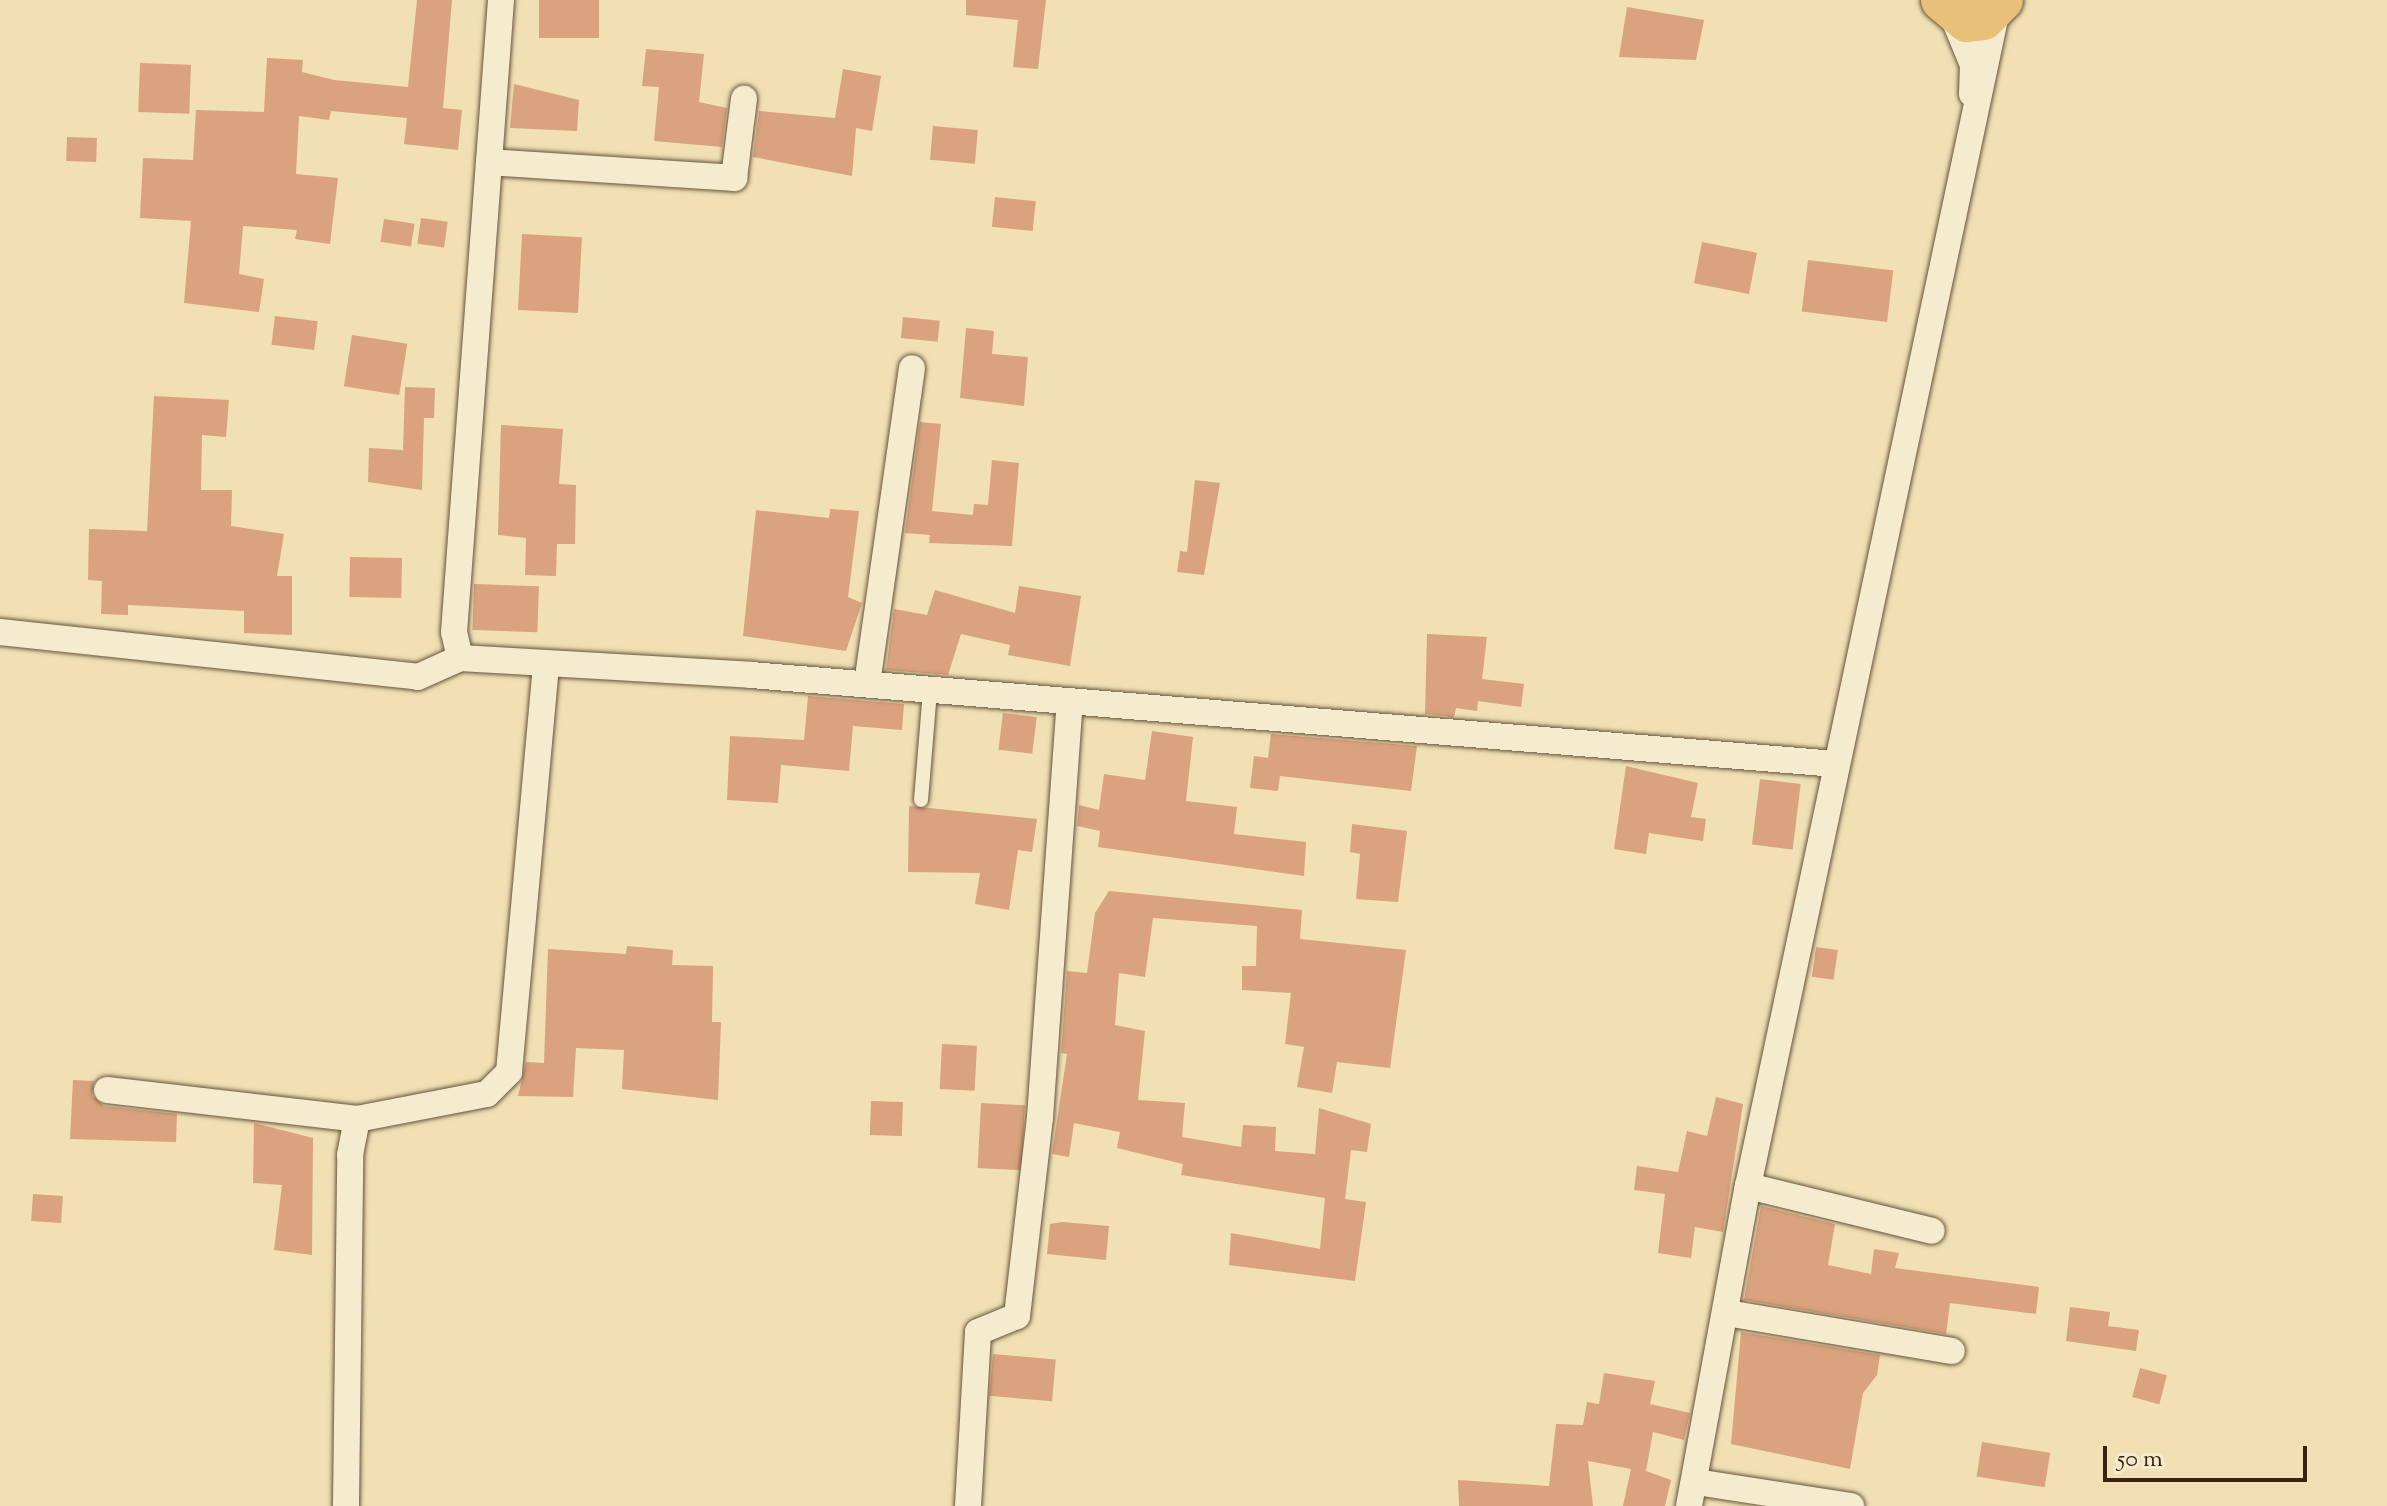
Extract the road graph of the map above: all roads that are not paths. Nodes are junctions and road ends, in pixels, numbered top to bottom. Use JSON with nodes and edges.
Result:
{"nodes":[{"id":1,"x":501,"y":0,"type":"edge"},
{"id":2,"x":1936,"y":5,"type":"edge"},
{"id":3,"x":2000,"y":5,"type":"edge"},
{"id":4,"x":744,"y":99,"type":"dead end"},
{"id":5,"x":1971,"y":117,"type":"junction"},
{"id":6,"x":489,"y":162,"type":"junction"},
{"id":7,"x":912,"y":368,"type":"dead end"},
{"id":8,"x":0,"y":632,"type":"edge"},
{"id":9,"x":460,"y":658,"type":"junction"},
{"id":10,"x":546,"y":666,"type":"junction"},
{"id":11,"x":867,"y":684,"type":"junction"},
{"id":12,"x":930,"y":690,"type":"junction"},
{"id":13,"x":1070,"y":702,"type":"junction"},
{"id":14,"x":1836,"y":764,"type":"junction"},
{"id":15,"x":921,"y":800,"type":"dead end"},
{"id":16,"x":107,"y":1090,"type":"dead end"},
{"id":17,"x":357,"y":1119,"type":"junction"},
{"id":18,"x":1748,"y":1186,"type":"junction"},
{"id":19,"x":1932,"y":1231,"type":"dead end"},
{"id":20,"x":1727,"y":1313,"type":"junction"},
{"id":21,"x":1952,"y":1351,"type":"dead end"},
{"id":22,"x":1692,"y":1494,"type":"edge"},
{"id":23,"x":346,"y":1506,"type":"edge"},
{"id":24,"x":968,"y":1506,"type":"edge"},
{"id":25,"x":1851,"y":1506,"type":"edge"}],
"edges":[{"from":1,"to":6,"type":"street"},
{"from":2,"to":3,"type":"main road"},
{"from":2,"to":5,"type":"street"},
{"from":3,"to":5,"type":"street"},
{"from":4,"to":6,"type":"street"},
{"from":5,"to":14,"type":"street"},
{"from":6,"to":9,"type":"street"},
{"from":7,"to":11,"type":"street"},
{"from":8,"to":9,"type":"street"},
{"from":9,"to":10,"type":"street"},
{"from":10,"to":11,"type":"street"},
{"from":10,"to":17,"type":"street"},
{"from":11,"to":12,"type":"street"},
{"from":12,"to":13,"type":"street"},
{"from":12,"to":15,"type":"lane"},
{"from":13,"to":14,"type":"street"},
{"from":13,"to":24,"type":"street"},
{"from":14,"to":18,"type":"street"},
{"from":16,"to":17,"type":"street"},
{"from":17,"to":23,"type":"street"},
{"from":18,"to":19,"type":"street"},
{"from":18,"to":20,"type":"street"},
{"from":20,"to":21,"type":"street"},
{"from":20,"to":22,"type":"street"},
{"from":22,"to":25,"type":"street"}]}
